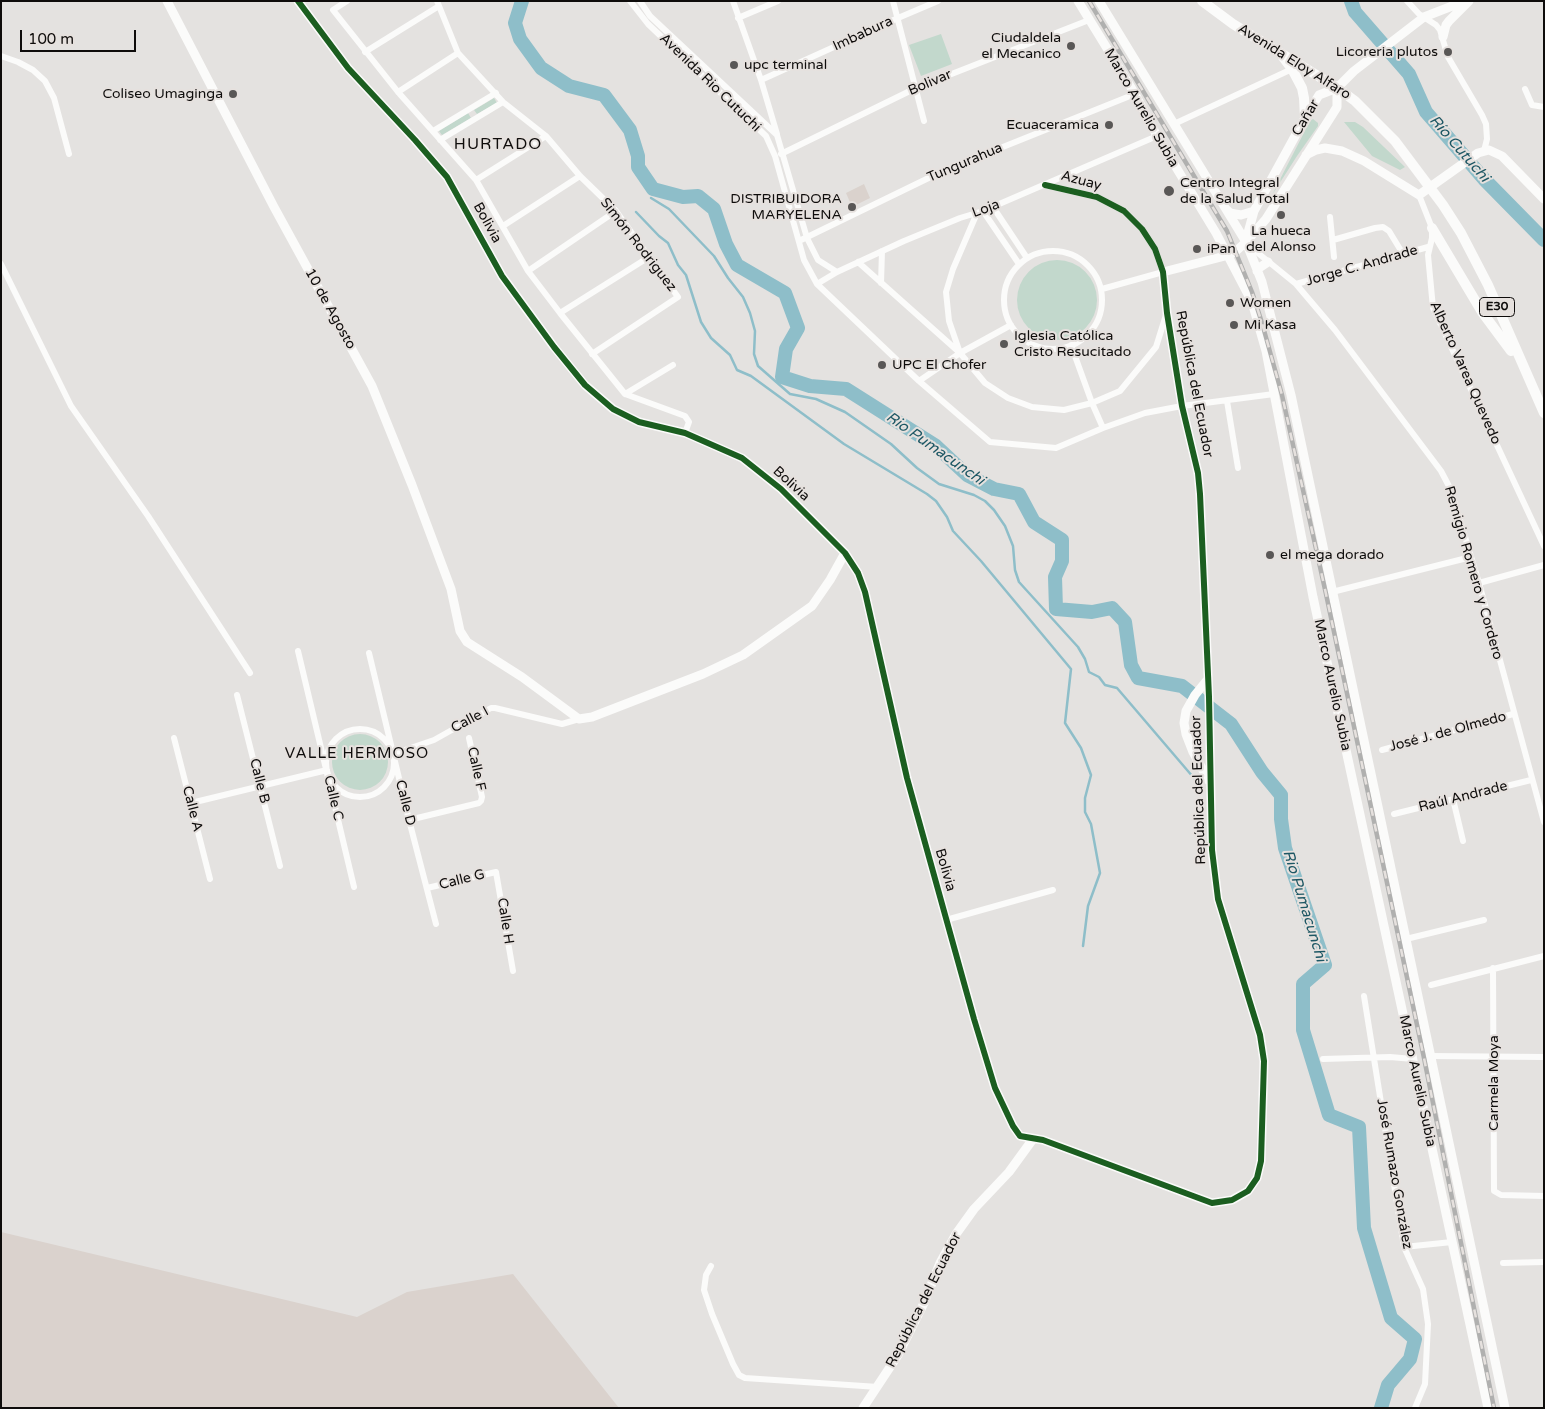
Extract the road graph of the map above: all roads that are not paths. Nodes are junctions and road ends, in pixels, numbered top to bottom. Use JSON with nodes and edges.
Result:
{"nodes":[{"id":1,"x":167,"y":1,"type":"edge"},
{"id":2,"x":298,"y":1,"type":"edge"},
{"id":3,"x":347,"y":1,"type":"edge"},
{"id":4,"x":630,"y":1,"type":"edge"},
{"id":5,"x":640,"y":1,"type":"edge"},
{"id":6,"x":733,"y":1,"type":"edge"},
{"id":7,"x":778,"y":1,"type":"edge"},
{"id":8,"x":893,"y":1,"type":"edge"},
{"id":9,"x":938,"y":1,"type":"edge"},
{"id":10,"x":1078,"y":1,"type":"edge"},
{"id":11,"x":1099,"y":1,"type":"edge"},
{"id":12,"x":1202,"y":1,"type":"edge"},
{"id":13,"x":1407,"y":1,"type":"edge"},
{"id":14,"x":1464,"y":1,"type":"edge"},
{"id":15,"x":1469,"y":1,"type":"edge"},
{"id":16,"x":438,"y":4,"type":"edge"},
{"id":17,"x":1424,"y":16,"type":"junction"},
{"id":18,"x":738,"y":18,"type":"junction"},
{"id":19,"x":898,"y":18,"type":"junction"},
{"id":20,"x":1089,"y":20,"type":"junction"},
{"id":21,"x":1443,"y":37,"type":"junction"},
{"id":22,"x":1278,"y":51,"type":"junction"},
{"id":23,"x":365,"y":52,"type":"junction"},
{"id":24,"x":458,"y":53,"type":"junction"},
{"id":25,"x":1,"y":56,"type":"edge"},
{"id":26,"x":1292,"y":69,"type":"junction"},
{"id":27,"x":761,"y":80,"type":"junction"},
{"id":28,"x":916,"y":88,"type":"junction"},
{"id":29,"x":1337,"y":88,"type":"junction"},
{"id":30,"x":1525,"y":89,"type":"dead end"},
{"id":31,"x":398,"y":92,"type":"junction"},
{"id":32,"x":496,"y":93,"type":"junction"},
{"id":33,"x":1134,"y":94,"type":"junction"},
{"id":34,"x":503,"y":102,"type":"junction"},
{"id":35,"x":1544,"y":107,"type":"edge"},
{"id":36,"x":468,"y":110,"type":"junction"},
{"id":37,"x":1305,"y":118,"type":"junction"},
{"id":38,"x":474,"y":119,"type":"junction"},
{"id":39,"x":924,"y":121,"type":"dead end"},
{"id":40,"x":1174,"y":124,"type":"junction"},
{"id":41,"x":433,"y":131,"type":"junction"},
{"id":42,"x":777,"y":135,"type":"junction"},
{"id":43,"x":546,"y":136,"type":"junction"},
{"id":44,"x":1157,"y":136,"type":"junction"},
{"id":45,"x":440,"y":140,"type":"junction"},
{"id":46,"x":1484,"y":150,"type":"junction"},
{"id":47,"x":783,"y":153,"type":"junction"},
{"id":48,"x":69,"y":154,"type":"dead end"},
{"id":49,"x":776,"y":156,"type":"junction"},
{"id":50,"x":1306,"y":156,"type":"junction"},
{"id":51,"x":580,"y":176,"type":"junction"},
{"id":52,"x":476,"y":180,"type":"junction"},
{"id":53,"x":1046,"y":185,"type":"junction"},
{"id":54,"x":1419,"y":195,"type":"junction"},
{"id":55,"x":1544,"y":199,"type":"edge"},
{"id":56,"x":992,"y":207,"type":"junction"},
{"id":57,"x":1226,"y":208,"type":"junction"},
{"id":58,"x":1254,"y":211,"type":"junction"},
{"id":59,"x":616,"y":212,"type":"junction"},
{"id":60,"x":980,"y":212,"type":"junction"},
{"id":61,"x":1330,"y":217,"type":"dead end"},
{"id":62,"x":503,"y":226,"type":"junction"},
{"id":63,"x":1432,"y":228,"type":"junction"},
{"id":64,"x":807,"y":238,"type":"junction"},
{"id":65,"x":1332,"y":240,"type":"junction"},
{"id":66,"x":799,"y":241,"type":"junction"},
{"id":67,"x":1246,"y":242,"type":"junction"},
{"id":68,"x":1428,"y":247,"type":"junction"},
{"id":69,"x":882,"y":251,"type":"junction"},
{"id":70,"x":1403,"y":254,"type":"junction"},
{"id":71,"x":1229,"y":255,"type":"junction"},
{"id":72,"x":649,"y":257,"type":"junction"},
{"id":73,"x":1334,"y":257,"type":"dead end"},
{"id":74,"x":1027,"y":258,"type":"junction"},
{"id":75,"x":858,"y":262,"type":"junction"},
{"id":76,"x":1268,"y":262,"type":"junction"},
{"id":77,"x":1,"y":264,"type":"edge"},
{"id":78,"x":1019,"y":264,"type":"junction"},
{"id":79,"x":528,"y":271,"type":"junction"},
{"id":80,"x":1257,"y":271,"type":"junction"},
{"id":81,"x":837,"y":272,"type":"junction"},
{"id":82,"x":1164,"y":272,"type":"junction"},
{"id":83,"x":881,"y":283,"type":"junction"},
{"id":84,"x":817,"y":284,"type":"junction"},
{"id":85,"x":1296,"y":284,"type":"junction"},
{"id":86,"x":1102,"y":289,"type":"junction"},
{"id":87,"x":560,"y":313,"type":"junction"},
{"id":88,"x":1167,"y":313,"type":"junction"},
{"id":89,"x":1011,"y":325,"type":"junction"},
{"id":90,"x":1071,"y":346,"type":"junction"},
{"id":91,"x":960,"y":353,"type":"junction"},
{"id":92,"x":592,"y":354,"type":"junction"},
{"id":93,"x":1521,"y":363,"type":"junction"},
{"id":94,"x":673,"y":365,"type":"dead end"},
{"id":95,"x":919,"y":381,"type":"junction"},
{"id":96,"x":625,"y":394,"type":"junction"},
{"id":97,"x":1274,"y":394,"type":"junction"},
{"id":98,"x":1227,"y":401,"type":"junction"},
{"id":99,"x":1092,"y":403,"type":"junction"},
{"id":100,"x":1182,"y":406,"type":"junction"},
{"id":101,"x":1544,"y":413,"type":"edge"},
{"id":102,"x":1103,"y":428,"type":"junction"},
{"id":103,"x":685,"y":433,"type":"junction"},
{"id":104,"x":1238,"y":468,"type":"dead end"},
{"id":105,"x":1544,"y":546,"type":"edge"},
{"id":106,"x":845,"y":553,"type":"junction"},
{"id":107,"x":1471,"y":557,"type":"junction"},
{"id":108,"x":1544,"y":565,"type":"edge"},
{"id":109,"x":1479,"y":583,"type":"junction"},
{"id":110,"x":1332,"y":592,"type":"junction"},
{"id":111,"x":298,"y":652,"type":"dead end"},
{"id":112,"x":369,"y":652,"type":"dead end"},
{"id":113,"x":250,"y":673,"type":"dead end"},
{"id":114,"x":1208,"y":678,"type":"junction"},
{"id":115,"x":238,"y":695,"type":"dead end"},
{"id":116,"x":1513,"y":714,"type":"junction"},
{"id":117,"x":579,"y":719,"type":"junction"},
{"id":118,"x":174,"y":738,"type":"dead end"},
{"id":119,"x":469,"y":738,"type":"dead end"},
{"id":120,"x":1382,"y":750,"type":"dead end"},
{"id":121,"x":393,"y":754,"type":"junction"},
{"id":122,"x":327,"y":770,"type":"junction"},
{"id":123,"x":1531,"y":780,"type":"junction"},
{"id":124,"x":1210,"y":783,"type":"junction"},
{"id":125,"x":260,"y":786,"type":"junction"},
{"id":126,"x":1453,"y":799,"type":"junction"},
{"id":127,"x":190,"y":803,"type":"junction"},
{"id":128,"x":1394,"y":814,"type":"dead end"},
{"id":129,"x":409,"y":820,"type":"junction"},
{"id":130,"x":1544,"y":822,"type":"edge"},
{"id":131,"x":1463,"y":841,"type":"dead end"},
{"id":132,"x":280,"y":866,"type":"dead end"},
{"id":133,"x":496,"y":872,"type":"joint"},
{"id":134,"x":210,"y":879,"type":"dead end"},
{"id":135,"x":354,"y":887,"type":"dead end"},
{"id":136,"x":427,"y":888,"type":"junction"},
{"id":137,"x":1053,"y":890,"type":"dead end"},
{"id":138,"x":946,"y":920,"type":"junction"},
{"id":139,"x":1484,"y":920,"type":"dead end"},
{"id":140,"x":436,"y":924,"type":"dead end"},
{"id":141,"x":1406,"y":939,"type":"junction"},
{"id":142,"x":1544,"y":956,"type":"edge"},
{"id":143,"x":1493,"y":968,"type":"junction"},
{"id":144,"x":513,"y":971,"type":"dead end"},
{"id":145,"x":1431,"y":985,"type":"dead end"},
{"id":146,"x":1364,"y":996,"type":"dead end"},
{"id":147,"x":1430,"y":1056,"type":"junction"},
{"id":148,"x":1493,"y":1057,"type":"junction"},
{"id":149,"x":1544,"y":1057,"type":"edge"},
{"id":150,"x":1323,"y":1058,"type":"dead end"},
{"id":151,"x":1374,"y":1058,"type":"junction"},
{"id":152,"x":1413,"y":1059,"type":"junction"},
{"id":153,"x":1033,"y":1139,"type":"junction"},
{"id":154,"x":1544,"y":1196,"type":"edge"},
{"id":155,"x":1452,"y":1242,"type":"junction"},
{"id":156,"x":1404,"y":1246,"type":"junction"},
{"id":157,"x":1504,"y":1262,"type":"dead end"},
{"id":158,"x":1544,"y":1262,"type":"edge"},
{"id":159,"x":711,"y":1266,"type":"dead end"},
{"id":160,"x":878,"y":1387,"type":"junction"},
{"id":161,"x":863,"y":1408,"type":"edge"},
{"id":162,"x":1415,"y":1408,"type":"edge"},
{"id":163,"x":1488,"y":1408,"type":"edge"},
{"id":164,"x":1505,"y":1408,"type":"edge"}],
"edges":[{"from":1,"to":117,"type":"street","name":"10 de Agosto"},
{"from":2,"to":103,"type":"street","name":"Bolivia"},
{"from":3,"to":23,"type":"street"},
{"from":4,"to":49,"type":"street","name":"Avenida Rio Cutuchi"},
{"from":5,"to":42,"type":"street","name":"Avenida Rio Cutuchi"},
{"from":6,"to":18,"type":"street"},
{"from":7,"to":18,"type":"street"},
{"from":8,"to":19,"type":"street"},
{"from":9,"to":19,"type":"street","name":"Imbabura"},
{"from":10,"to":20,"type":"street","name":"Marco Aurelio Subia"},
{"from":11,"to":40,"type":"street","name":"Marco Aurelio Subia"},
{"from":12,"to":22,"type":"main road","name":"Avenida Eloy Alfaro","number":"E30"},
{"from":13,"to":17,"type":"street"},
{"from":14,"to":17,"type":"street"},
{"from":15,"to":21,"type":"street"},
{"from":16,"to":23,"type":"street"},
{"from":16,"to":24,"type":"street","name":"Simón Rodriguez"},
{"from":17,"to":21,"type":"street"},
{"from":17,"to":29,"type":"street"},
{"from":18,"to":27,"type":"street"},
{"from":19,"to":27,"type":"street","name":"Imbabura"},
{"from":19,"to":28,"type":"street"},
{"from":20,"to":28,"type":"street","name":"Bolivar"},
{"from":20,"to":33,"type":"street","name":"Marco Aurelio Subia"},
{"from":21,"to":46,"type":"street"},
{"from":22,"to":26,"type":"main road"},
{"from":22,"to":29,"type":"main road","name":"Avenida Eloy Alfaro","number":"E30"},
{"from":23,"to":31,"type":"street"},
{"from":24,"to":31,"type":"street"},
{"from":24,"to":32,"type":"street","name":"Simón Rodriguez"},
{"from":25,"to":48,"type":"street"},
{"from":26,"to":37,"type":"main road"},
{"from":26,"to":40,"type":"street"},
{"from":27,"to":42,"type":"street"},
{"from":28,"to":39,"type":"street"},
{"from":28,"to":47,"type":"street","name":"Bolivar"},
{"from":29,"to":37,"type":"street","name":"Cañar"},
{"from":29,"to":50,"type":"street","name":"Cañar"},
{"from":29,"to":93,"type":"main road","name":"Avenida Eloy Alfaro","number":"E30"},
{"from":30,"to":35,"type":"street"},
{"from":31,"to":41,"type":"street"},
{"from":32,"to":34,"type":"street","name":"Simón Rodriguez"},
{"from":32,"to":36,"type":"street"},
{"from":33,"to":44,"type":"street","name":"Marco Aurelio Subia"},
{"from":33,"to":64,"type":"street","name":"Tungurahua"},
{"from":34,"to":38,"type":"street"},
{"from":34,"to":43,"type":"street","name":"Simón Rodriguez"},
{"from":36,"to":38,"type":"street"},
{"from":36,"to":41,"type":"street"},
{"from":37,"to":58,"type":"street","name":"Cañar"},
{"from":38,"to":45,"type":"street"},
{"from":40,"to":57,"type":"street","name":"Marco Aurelio Subia"},
{"from":41,"to":45,"type":"street"},
{"from":42,"to":47,"type":"street","name":"Avenida Rio Cutuchi"},
{"from":43,"to":51,"type":"street","name":"Simón Rodriguez"},
{"from":43,"to":52,"type":"street"},
{"from":44,"to":53,"type":"street","name":"Loja"},
{"from":44,"to":71,"type":"street","name":"Marco Aurelio Subia"},
{"from":45,"to":52,"type":"street"},
{"from":46,"to":54,"type":"street"},
{"from":46,"to":55,"type":"street"},
{"from":47,"to":49,"type":"street","name":"Bolivar"},
{"from":47,"to":64,"type":"street","name":"Avenida Rio Cutuchi"},
{"from":49,"to":66,"type":"street","name":"Avenida Rio Cutuchi"},
{"from":50,"to":54,"type":"street"},
{"from":50,"to":67,"type":"street","name":"Cañar"},
{"from":51,"to":59,"type":"street","name":"Simón Rodriguez"},
{"from":51,"to":62,"type":"street"},
{"from":52,"to":62,"type":"street"},
{"from":53,"to":56,"type":"street","name":"Loja"},
{"from":53,"to":82,"type":"street","name":"Azuay"},
{"from":54,"to":63,"type":"street"},
{"from":56,"to":60,"type":"street","name":"Loja"},
{"from":56,"to":74,"type":"street"},
{"from":57,"to":58,"type":"street"},
{"from":57,"to":67,"type":"street","name":"Marco Aurelio Subia"},
{"from":58,"to":67,"type":"street","name":"Cañar"},
{"from":59,"to":72,"type":"street","name":"Simón Rodriguez"},
{"from":59,"to":79,"type":"street"},
{"from":60,"to":69,"type":"street","name":"Loja"},
{"from":60,"to":78,"type":"street"},
{"from":60,"to":91,"type":"street"},
{"from":61,"to":65,"type":"street"},
{"from":62,"to":79,"type":"street"},
{"from":63,"to":68,"type":"street","name":"Alberto Varea Quevedo"},
{"from":63,"to":93,"type":"main road"},
{"from":64,"to":66,"type":"street","name":"Tungurahua"},
{"from":64,"to":81,"type":"street","name":"Avenida Rio Cutuchi"},
{"from":65,"to":70,"type":"street"},
{"from":65,"to":73,"type":"street"},
{"from":66,"to":84,"type":"street","name":"Avenida Rio Cutuchi"},
{"from":67,"to":71,"type":"street","name":"Cañar"},
{"from":67,"to":76,"type":"street","name":"Remigio Romero y Cordero"},
{"from":67,"to":80,"type":"street","name":"Marco Aurelio Subia"},
{"from":68,"to":70,"type":"street","name":"Jorge C. Andrade"},
{"from":68,"to":105,"type":"street","name":"Alberto Varea Quevedo"},
{"from":69,"to":75,"type":"street","name":"Loja"},
{"from":69,"to":83,"type":"street"},
{"from":70,"to":85,"type":"street","name":"Jorge C. Andrade"},
{"from":71,"to":82,"type":"street","name":"Cañar"},
{"from":71,"to":97,"type":"street","name":"Marco Aurelio Subia"},
{"from":72,"to":87,"type":"street"},
{"from":72,"to":92,"type":"street","name":"Simón Rodriguez"},
{"from":74,"to":78,"type":"street"},
{"from":74,"to":86,"type":"street"},
{"from":75,"to":81,"type":"street","name":"Loja"},
{"from":75,"to":83,"type":"street"},
{"from":76,"to":80,"type":"street"},
{"from":76,"to":85,"type":"street","name":"Remigio Romero y Cordero"},
{"from":77,"to":113,"type":"street"},
{"from":78,"to":89,"type":"street"},
{"from":79,"to":87,"type":"street"},
{"from":80,"to":110,"type":"street","name":"Marco Aurelio Subia"},
{"from":81,"to":84,"type":"street","name":"Loja"},
{"from":82,"to":86,"type":"street","name":"Cañar"},
{"from":82,"to":88,"type":"street","name":"República del Ecuador"},
{"from":83,"to":91,"type":"street"},
{"from":84,"to":95,"type":"street","name":"Avenida Rio Cutuchi"},
{"from":85,"to":107,"type":"street","name":"Remigio Romero y Cordero"},
{"from":86,"to":90,"type":"street"},
{"from":87,"to":92,"type":"street"},
{"from":88,"to":99,"type":"street"},
{"from":88,"to":100,"type":"street","name":"República del Ecuador"},
{"from":89,"to":90,"type":"street"},
{"from":89,"to":91,"type":"street"},
{"from":90,"to":99,"type":"street"},
{"from":91,"to":95,"type":"street"},
{"from":91,"to":99,"type":"street"},
{"from":92,"to":96,"type":"street"},
{"from":93,"to":101,"type":"main road","name":"Avenida Eloy Alfaro","number":"E30"},
{"from":94,"to":96,"type":"street"},
{"from":95,"to":102,"type":"street","name":"Avenida Rio Cutuchi"},
{"from":96,"to":103,"type":"street"},
{"from":97,"to":98,"type":"street","name":"Avenida Rio Cutuchi"},
{"from":97,"to":152,"type":"street","name":"Marco Aurelio Subia"},
{"from":98,"to":100,"type":"street","name":"Avenida Rio Cutuchi"},
{"from":98,"to":104,"type":"street"},
{"from":99,"to":102,"type":"street"},
{"from":100,"to":102,"type":"street","name":"Avenida Rio Cutuchi"},
{"from":100,"to":114,"type":"street","name":"República del Ecuador"},
{"from":103,"to":106,"type":"street","name":"Bolivia"},
{"from":106,"to":117,"type":"street"},
{"from":106,"to":138,"type":"street","name":"Bolivia"},
{"from":107,"to":109,"type":"street","name":"Remigio Romero y Cordero"},
{"from":107,"to":110,"type":"street"},
{"from":108,"to":109,"type":"street"},
{"from":109,"to":116,"type":"street","name":"Remigio Romero y Cordero"},
{"from":110,"to":141,"type":"street","name":"Marco Aurelio Subia"},
{"from":111,"to":122,"type":"street","name":"Calle C"},
{"from":112,"to":121,"type":"street","name":"Calle D"},
{"from":114,"to":124,"type":"street","name":"República del Ecuador"},
{"from":114,"to":124,"type":"street","name":"República del Ecuador"},
{"from":115,"to":125,"type":"street","name":"Calle B"},
{"from":116,"to":120,"type":"street","name":"José J. de Olmedo"},
{"from":116,"to":123,"type":"street","name":"Remigio Romero y Cordero"},
{"from":117,"to":121,"type":"street","name":"Calle I"},
{"from":118,"to":127,"type":"street","name":"Calle A"},
{"from":119,"to":129,"type":"street","name":"Calle F"},
{"from":121,"to":122,"type":"street"},
{"from":121,"to":122,"type":"street"},
{"from":121,"to":129,"type":"street","name":"Calle D"},
{"from":122,"to":125,"type":"street"},
{"from":122,"to":135,"type":"street","name":"Calle C"},
{"from":123,"to":126,"type":"street","name":"Raúl Andrade"},
{"from":123,"to":130,"type":"street","name":"Remigio Romero y Cordero"},
{"from":124,"to":153,"type":"street","name":"República del Ecuador"},
{"from":125,"to":127,"type":"street"},
{"from":125,"to":132,"type":"street","name":"Calle B"},
{"from":126,"to":128,"type":"street","name":"Raúl Andrade"},
{"from":126,"to":131,"type":"street"},
{"from":127,"to":134,"type":"street","name":"Calle A"},
{"from":129,"to":136,"type":"street","name":"Calle D"},
{"from":133,"to":136,"type":"street","name":"Calle G"},
{"from":133,"to":144,"type":"street","name":"Calle H"},
{"from":136,"to":140,"type":"street","name":"Calle D"},
{"from":137,"to":138,"type":"street"},
{"from":138,"to":153,"type":"street","name":"Bolivia"},
{"from":139,"to":141,"type":"street"},
{"from":141,"to":147,"type":"street","name":"Marco Aurelio Subia"},
{"from":142,"to":143,"type":"street"},
{"from":143,"to":145,"type":"street"},
{"from":143,"to":148,"type":"street","name":"Carmela Moya"},
{"from":146,"to":151,"type":"street","name":"José Rumazo González"},
{"from":147,"to":148,"type":"street"},
{"from":147,"to":164,"type":"street","name":"Marco Aurelio Subia"},
{"from":148,"to":149,"type":"street"},
{"from":148,"to":154,"type":"street","name":"Carmela Moya"},
{"from":150,"to":151,"type":"street"},
{"from":151,"to":152,"type":"street"},
{"from":151,"to":156,"type":"street","name":"José Rumazo González"},
{"from":152,"to":155,"type":"street","name":"Marco Aurelio Subia"},
{"from":153,"to":160,"type":"street","name":"República del Ecuador"},
{"from":155,"to":156,"type":"street"},
{"from":155,"to":163,"type":"street","name":"Marco Aurelio Subia"},
{"from":156,"to":162,"type":"street","name":"José Rumazo González"},
{"from":157,"to":158,"type":"street"},
{"from":159,"to":160,"type":"street"},
{"from":160,"to":161,"type":"street","name":"República del Ecuador"}]}
